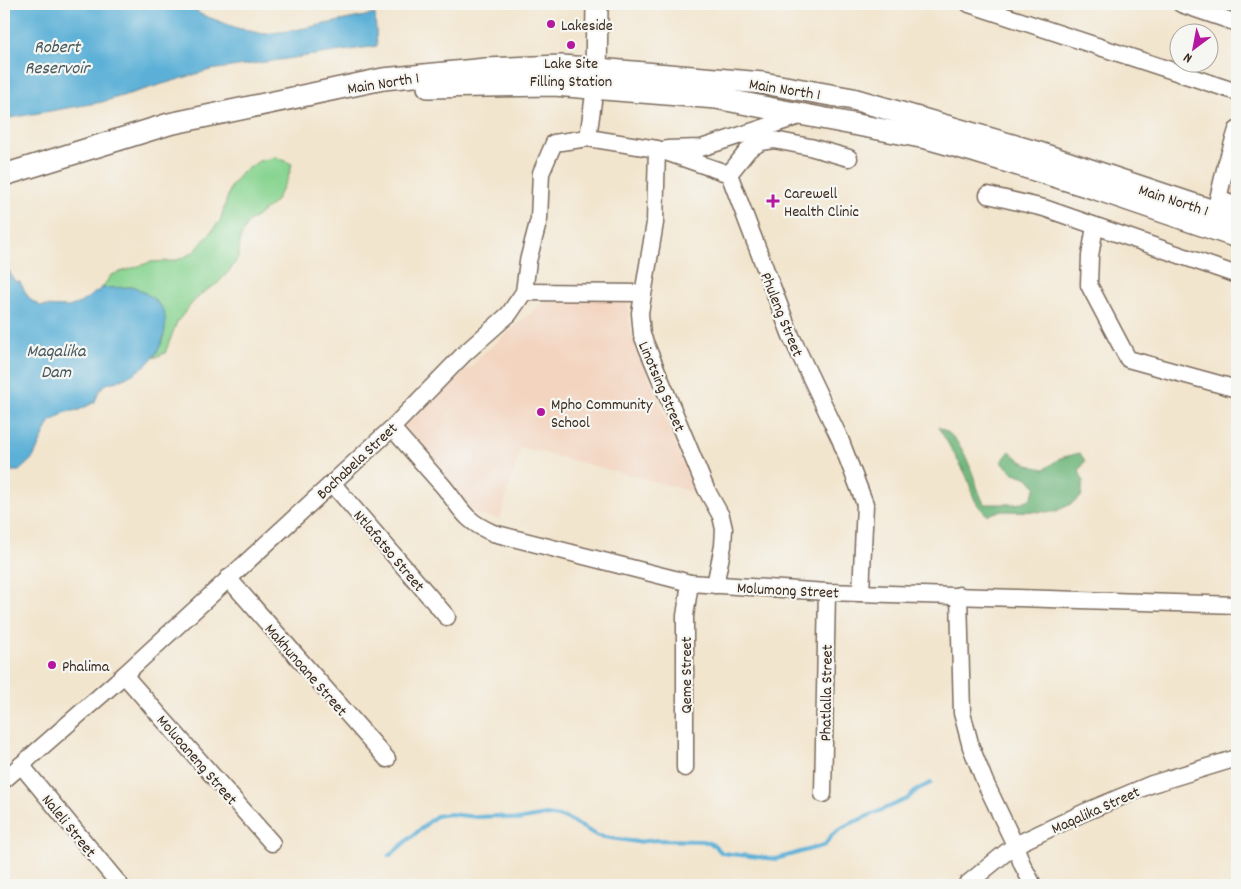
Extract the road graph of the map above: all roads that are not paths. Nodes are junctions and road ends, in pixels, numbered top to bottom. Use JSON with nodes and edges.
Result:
{"nodes":[{"id":1,"x":597,"y":4,"type":"edge"},
{"id":2,"x":969,"y":4,"type":"edge"},
{"id":3,"x":1181,"y":4,"type":"edge"},
{"id":4,"x":1237,"y":23,"type":"edge"},
{"id":5,"x":596,"y":78,"type":"junction"},
{"id":6,"x":1237,"y":92,"type":"edge"},
{"id":7,"x":803,"y":115,"type":"junction"},
{"id":8,"x":1237,"y":130,"type":"edge"},
{"id":9,"x":588,"y":138,"type":"junction"},
{"id":10,"x":657,"y":149,"type":"junction"},
{"id":11,"x":849,"y":158,"type":"dead end"},
{"id":12,"x":729,"y":174,"type":"junction"},
{"id":13,"x":4,"y":175,"type":"edge"},
{"id":14,"x":988,"y":194,"type":"dead end"},
{"id":15,"x":1237,"y":206,"type":"edge"},
{"id":16,"x":1237,"y":219,"type":"edge"},
{"id":17,"x":1095,"y":226,"type":"junction"},
{"id":18,"x":1237,"y":237,"type":"edge"},
{"id":19,"x":1237,"y":276,"type":"edge"},
{"id":20,"x":524,"y":292,"type":"junction"},
{"id":21,"x":642,"y":293,"type":"junction"},
{"id":22,"x":1237,"y":390,"type":"edge"},
{"id":23,"x":392,"y":428,"type":"junction"},
{"id":24,"x":332,"y":483,"type":"junction"},
{"id":25,"x":228,"y":578,"type":"junction"},
{"id":26,"x":690,"y":583,"type":"junction"},
{"id":27,"x":715,"y":585,"type":"junction"},
{"id":28,"x":827,"y":592,"type":"junction"},
{"id":29,"x":861,"y":593,"type":"junction"},
{"id":30,"x":959,"y":595,"type":"junction"},
{"id":31,"x":1237,"y":604,"type":"edge"},
{"id":32,"x":447,"y":617,"type":"dead end"},
{"id":33,"x":124,"y":675,"type":"junction"},
{"id":34,"x":1237,"y":758,"type":"edge"},
{"id":35,"x":387,"y":759,"type":"dead end"},
{"id":36,"x":21,"y":765,"type":"junction"},
{"id":37,"x":685,"y":768,"type":"dead end"},
{"id":38,"x":4,"y":780,"type":"edge"},
{"id":39,"x":823,"y":794,"type":"dead end"},
{"id":40,"x":272,"y":843,"type":"dead end"},
{"id":41,"x":1015,"y":845,"type":"junction"},
{"id":42,"x":120,"y":885,"type":"edge"},
{"id":43,"x":966,"y":885,"type":"edge"},
{"id":44,"x":1033,"y":885,"type":"edge"}],
"edges":[{"from":1,"to":5,"type":"main road"},
{"from":2,"to":6,"type":"street"},
{"from":3,"to":4,"type":"street"},
{"from":5,"to":7,"type":"main road","name":"Main North 1"},
{"from":5,"to":9,"type":"street"},
{"from":5,"to":13,"type":"main road","name":"Main North 1"},
{"from":5,"to":16,"type":"main road","name":"Main North 1"},
{"from":7,"to":10,"type":"street"},
{"from":7,"to":18,"type":"main road","name":"Main North 1"},
{"from":8,"to":15,"type":"street"},
{"from":9,"to":10,"type":"street"},
{"from":9,"to":20,"type":"street","name":"Bochabela Street"},
{"from":10,"to":12,"type":"street"},
{"from":10,"to":21,"type":"street","name":"Linotsing Street"},
{"from":11,"to":12,"type":"street"},
{"from":12,"to":29,"type":"street","name":"Phuleng Street"},
{"from":14,"to":17,"type":"street"},
{"from":17,"to":19,"type":"street"},
{"from":17,"to":22,"type":"street"},
{"from":20,"to":21,"type":"street"},
{"from":20,"to":23,"type":"street","name":"Bochabela Street"},
{"from":21,"to":27,"type":"street","name":"Linotsing Street"},
{"from":23,"to":24,"type":"street","name":"Bochabela Street"},
{"from":23,"to":26,"type":"street","name":"Molumong Street"},
{"from":24,"to":25,"type":"street","name":"Bochabela Street"},
{"from":24,"to":32,"type":"street","name":"Ntlafatso Street"},
{"from":25,"to":33,"type":"street","name":"Bochabela Street"},
{"from":25,"to":35,"type":"street","name":"Makhunoane Street"},
{"from":26,"to":27,"type":"street","name":"Molumong Street"},
{"from":26,"to":37,"type":"street","name":"Qeme Street"},
{"from":27,"to":28,"type":"street","name":"Molumong Street"},
{"from":28,"to":29,"type":"street","name":"Molumong Street"},
{"from":28,"to":39,"type":"street","name":"Phatlalla Street"},
{"from":29,"to":30,"type":"street","name":"Molumong Street"},
{"from":30,"to":31,"type":"street","name":"Molumong Street"},
{"from":30,"to":41,"type":"street"},
{"from":33,"to":36,"type":"street","name":"Bochabela Street"},
{"from":33,"to":40,"type":"street","name":"Moluoaneng Street"},
{"from":34,"to":41,"type":"street","name":"Maqalika Street"},
{"from":36,"to":38,"type":"street","name":"Bochabela Street"},
{"from":36,"to":42,"type":"street","name":"Naleli Street"},
{"from":41,"to":43,"type":"street","name":"Maqalika Street"},
{"from":41,"to":44,"type":"street"}]}
